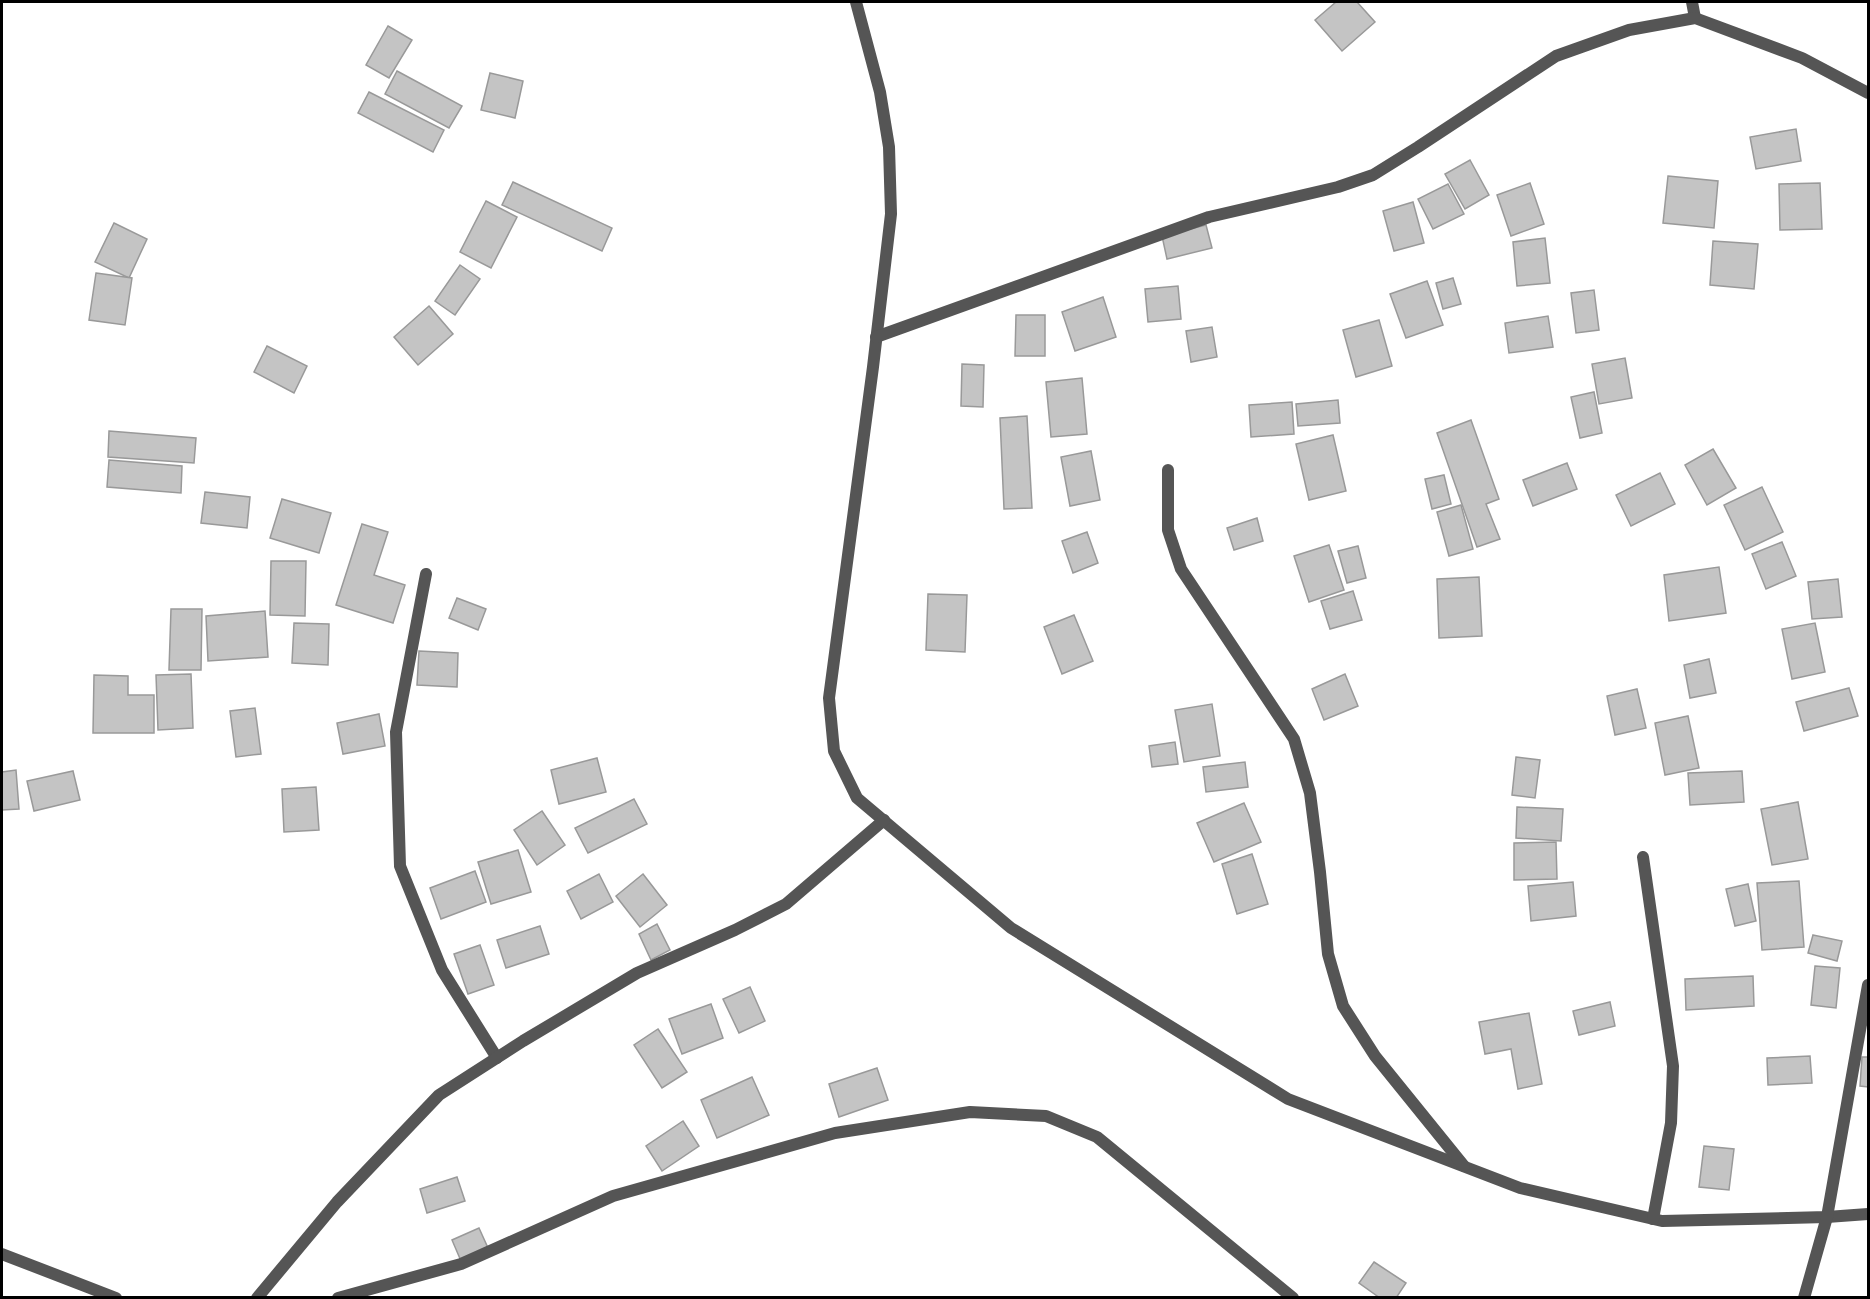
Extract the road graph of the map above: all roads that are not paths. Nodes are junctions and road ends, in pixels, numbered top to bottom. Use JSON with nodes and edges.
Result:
{"nodes":[{"id":1,"x":856,"y":2,"type":"edge"},
{"id":2,"x":1692,"y":2,"type":"edge"},
{"id":3,"x":1695,"y":18,"type":"junction"},
{"id":4,"x":1869,"y":93,"type":"edge"},
{"id":5,"x":876,"y":337,"type":"junction"},
{"id":6,"x":1168,"y":470,"type":"dead end"},
{"id":7,"x":426,"y":574,"type":"dead end"},
{"id":8,"x":884,"y":820,"type":"junction"},
{"id":9,"x":1643,"y":857,"type":"dead end"},
{"id":10,"x":1869,"y":985,"type":"edge"},
{"id":11,"x":497,"y":1058,"type":"junction"},
{"id":12,"x":1464,"y":1167,"type":"junction"},
{"id":13,"x":1869,"y":1214,"type":"edge"},
{"id":14,"x":1827,"y":1218,"type":"junction"},
{"id":15,"x":1653,"y":1219,"type":"junction"},
{"id":16,"x":2,"y":1254,"type":"edge"},
{"id":17,"x":116,"y":1298,"type":"edge"},
{"id":18,"x":257,"y":1298,"type":"edge"},
{"id":19,"x":338,"y":1298,"type":"edge"},
{"id":20,"x":1293,"y":1298,"type":"edge"},
{"id":21,"x":1804,"y":1298,"type":"edge"}],
"edges":[{"from":1,"to":5,"type":"street"},
{"from":2,"to":3,"type":"street"},
{"from":3,"to":4,"type":"street"},
{"from":3,"to":5,"type":"street"},
{"from":5,"to":8,"type":"street"},
{"from":6,"to":12,"type":"street"},
{"from":7,"to":11,"type":"street"},
{"from":8,"to":11,"type":"street"},
{"from":8,"to":12,"type":"street"},
{"from":9,"to":15,"type":"street"},
{"from":10,"to":14,"type":"street"},
{"from":11,"to":18,"type":"street"},
{"from":12,"to":15,"type":"street"},
{"from":13,"to":14,"type":"street"},
{"from":14,"to":15,"type":"street"},
{"from":14,"to":21,"type":"street"},
{"from":16,"to":17,"type":"street"},
{"from":19,"to":20,"type":"street"}]}
